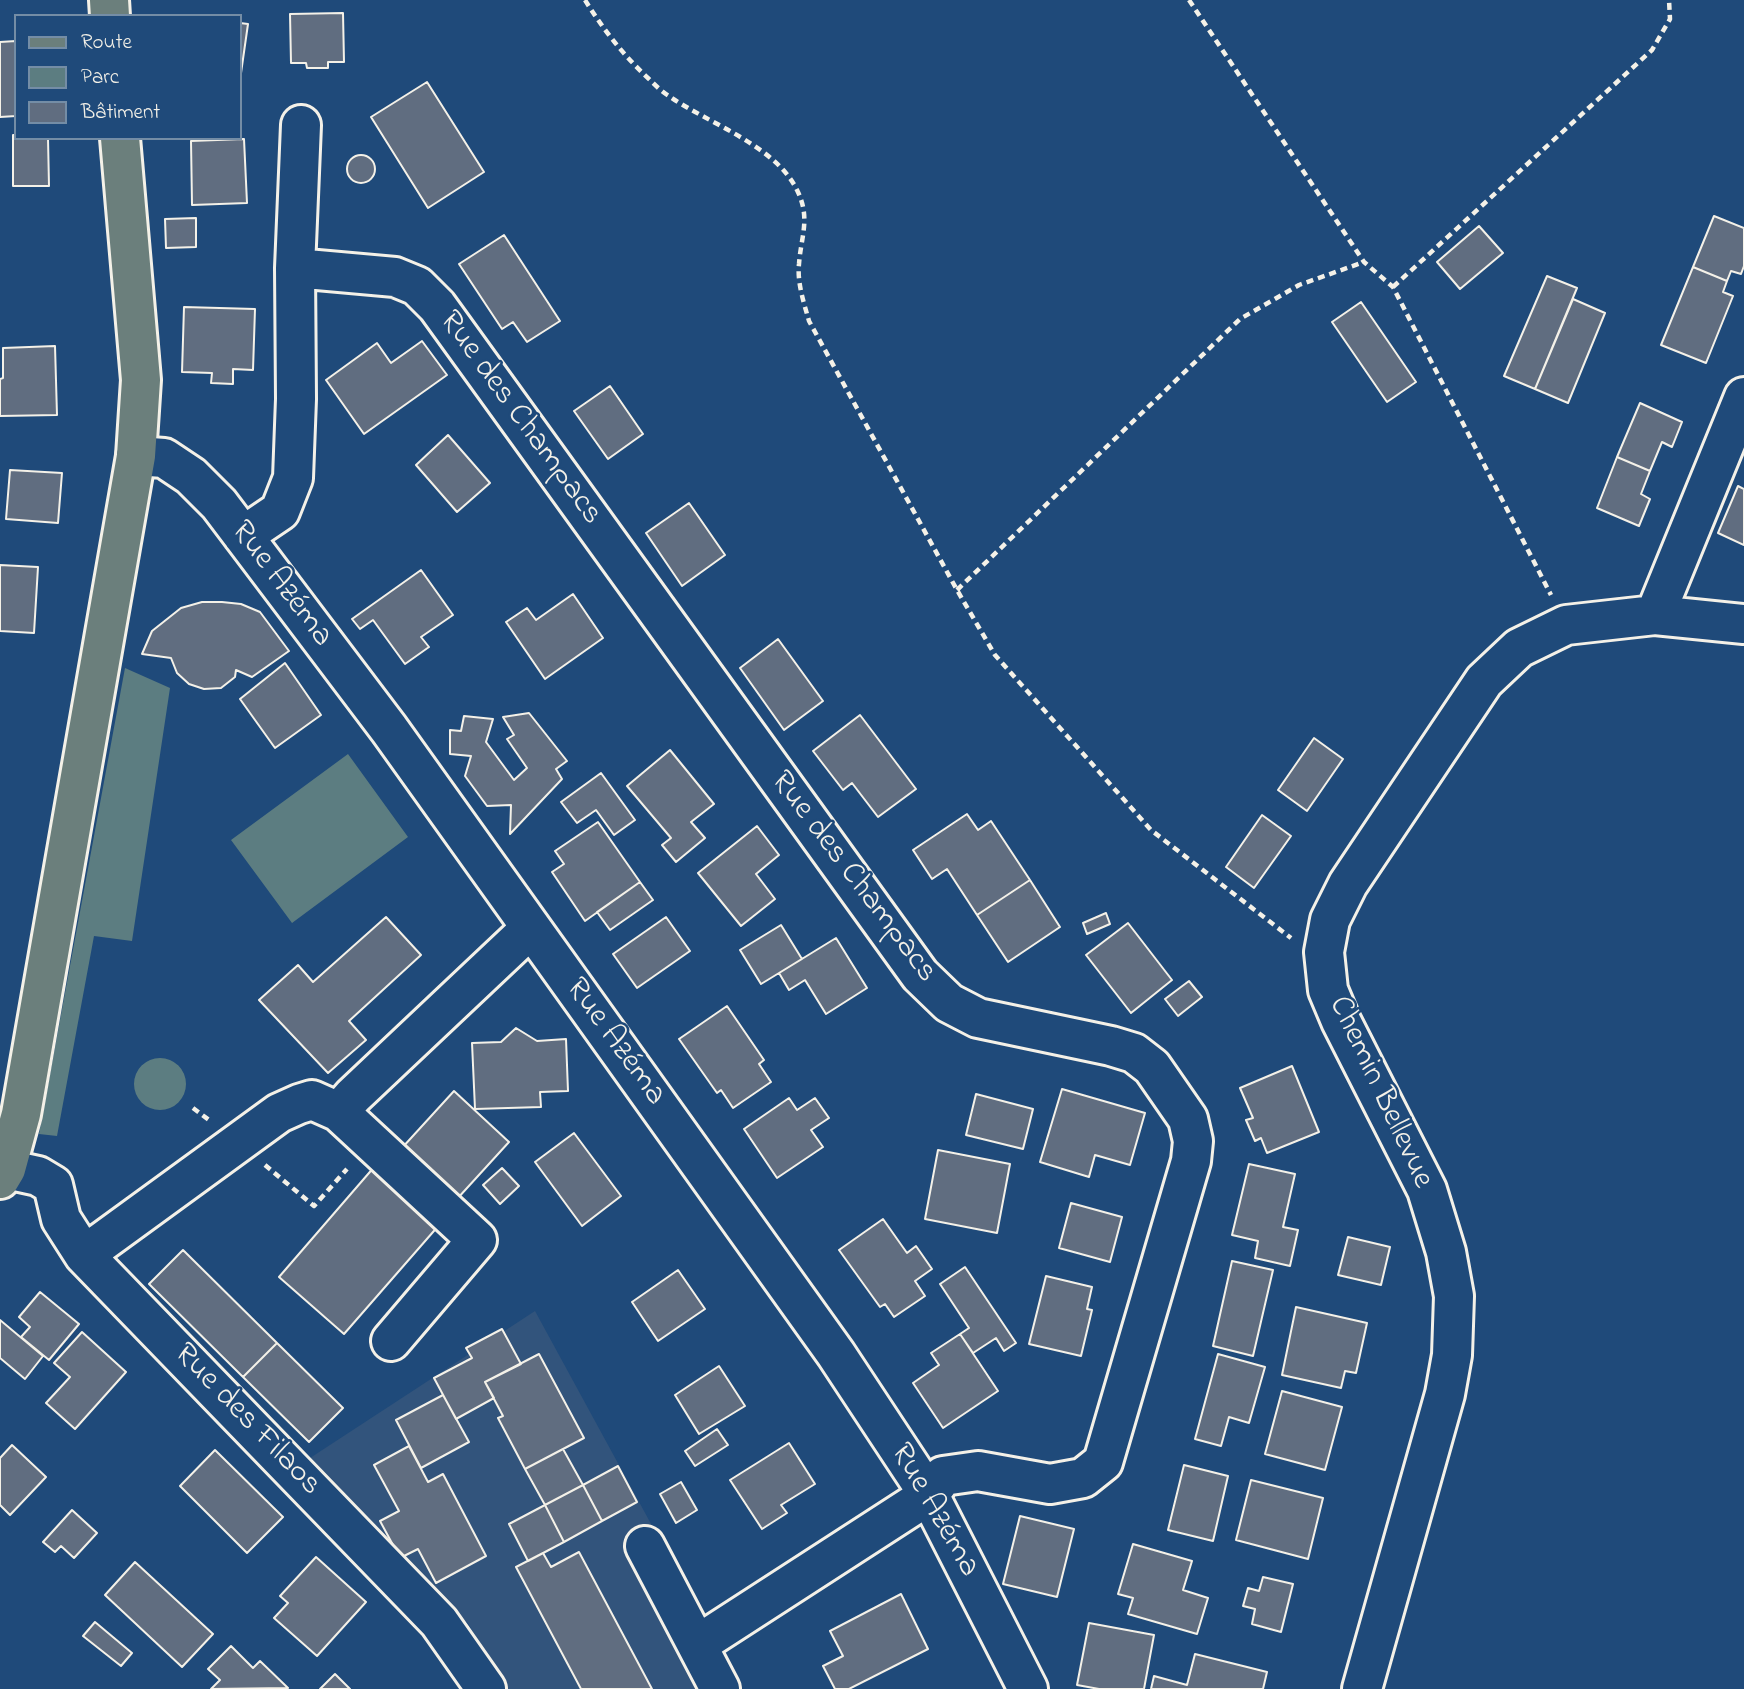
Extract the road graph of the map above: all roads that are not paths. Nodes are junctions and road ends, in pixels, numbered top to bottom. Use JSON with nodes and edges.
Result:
{"nodes":[{"id":1,"x":301,"y":125,"type":"dead end"},
{"id":2,"x":120,"y":140,"type":"edge"},
{"id":3,"x":295,"y":268,"type":"junction"},
{"id":4,"x":1744,"y":397,"type":"edge"},
{"id":5,"x":136,"y":456,"type":"junction"},
{"id":6,"x":243,"y":536,"type":"junction"},
{"id":7,"x":1656,"y":615,"type":"junction"},
{"id":8,"x":1744,"y":624,"type":"edge"},
{"id":9,"x":531,"y":928,"type":"junction"},
{"id":10,"x":339,"y":1112,"type":"junction"},
{"id":11,"x":3,"y":1174,"type":"edge"},
{"id":12,"x":84,"y":1255,"type":"junction"},
{"id":13,"x":391,"y":1341,"type":"dead end"},
{"id":14,"x":929,"y":1495,"type":"junction"},
{"id":15,"x":645,"y":1546,"type":"dead end"},
{"id":16,"x":697,"y":1645,"type":"junction"},
{"id":17,"x":486,"y":1689,"type":"edge"},
{"id":18,"x":720,"y":1689,"type":"edge"},
{"id":19,"x":1028,"y":1689,"type":"edge"},
{"id":20,"x":1362,"y":1689,"type":"edge"}],
"edges":[{"from":1,"to":3,"type":"street"},
{"from":2,"to":5,"type":"main road"},
{"from":3,"to":6,"type":"street"},
{"from":3,"to":14,"type":"street","name":"Rue des Champacs"},
{"from":4,"to":7,"type":"street"},
{"from":5,"to":6,"type":"street","name":"Rue Azéma"},
{"from":5,"to":11,"type":"main road"},
{"from":6,"to":9,"type":"street","name":"Rue Azéma"},
{"from":7,"to":8,"type":"street","name":"Chemin Bellevue"},
{"from":7,"to":20,"type":"street","name":"Chemin Bellevue"},
{"from":9,"to":10,"type":"street"},
{"from":9,"to":14,"type":"street","name":"Rue Azéma"},
{"from":10,"to":12,"type":"street"},
{"from":10,"to":13,"type":"street"},
{"from":11,"to":12,"type":"street","name":"Rue des Filaos"},
{"from":12,"to":17,"type":"street","name":"Rue des Filaos"},
{"from":14,"to":16,"type":"street","name":"Rue des Champacs"},
{"from":14,"to":19,"type":"street","name":"Rue Azéma"},
{"from":15,"to":16,"type":"street"},
{"from":16,"to":18,"type":"street"}]}
